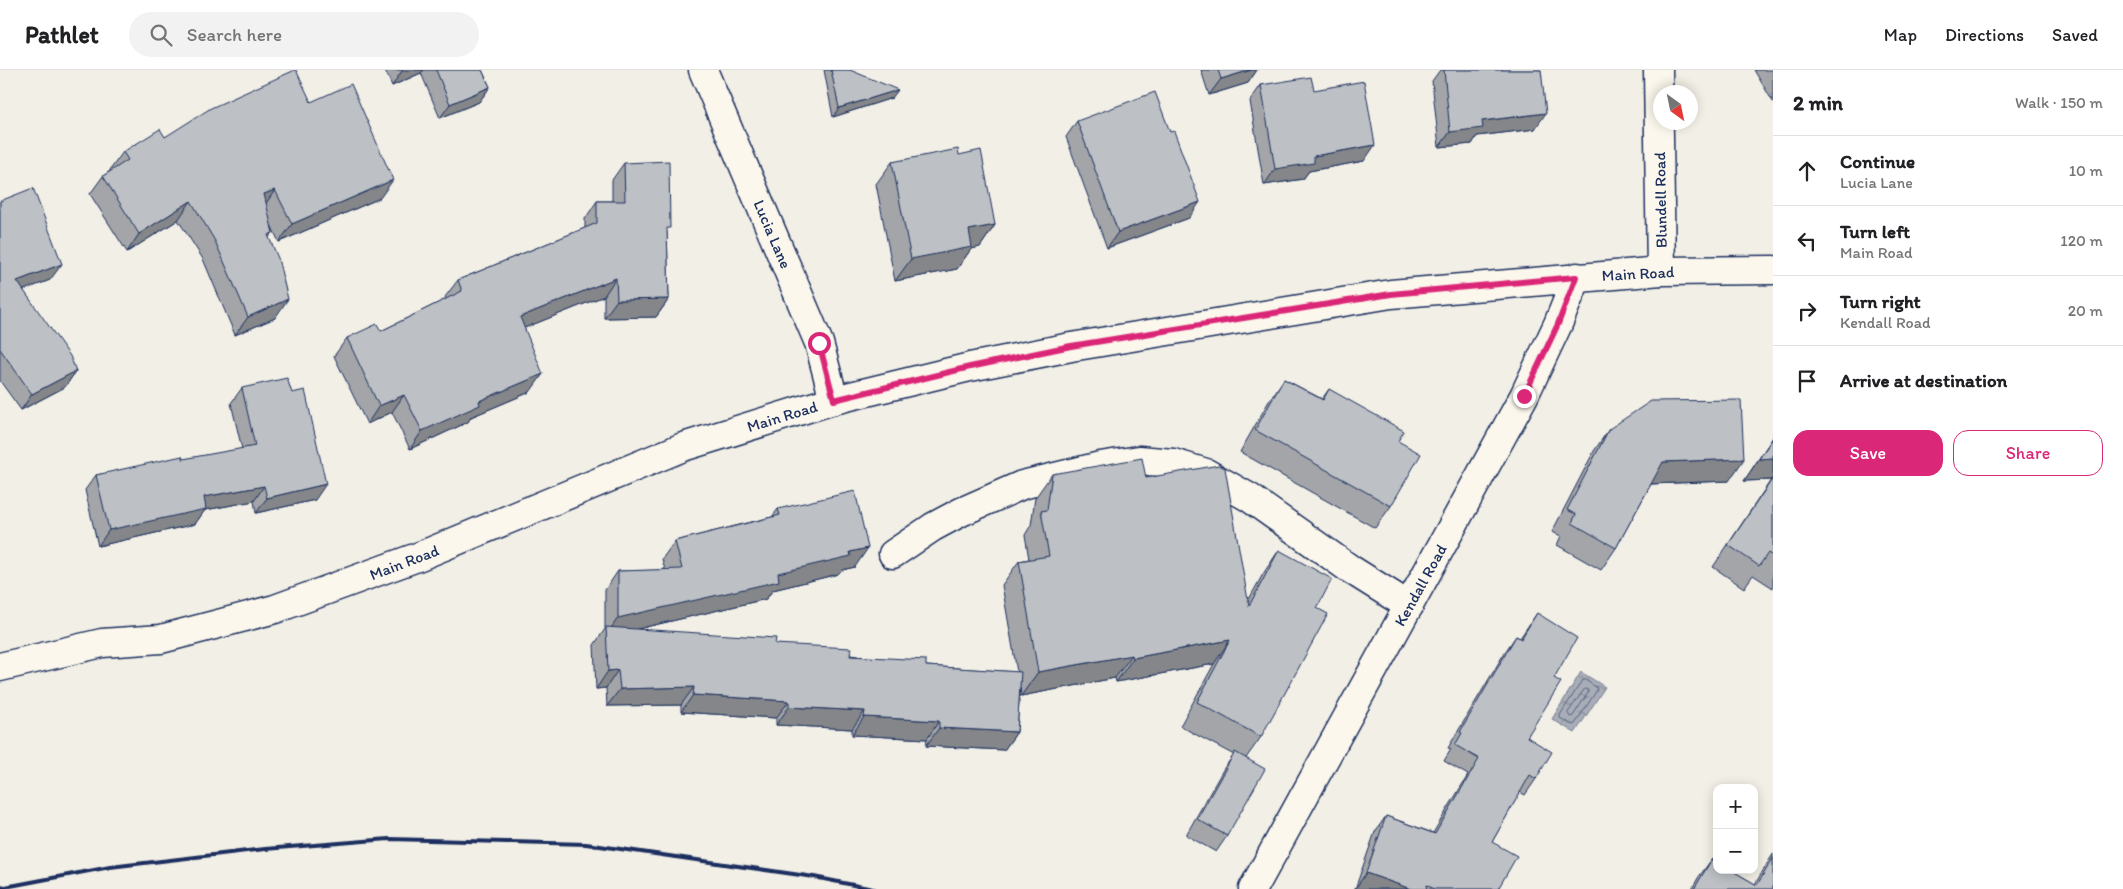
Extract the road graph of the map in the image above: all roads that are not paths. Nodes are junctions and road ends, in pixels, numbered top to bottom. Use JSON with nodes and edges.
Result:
{"nodes":[{"id":1,"x":703,"y":70,"type":"edge"},
{"id":2,"x":1658,"y":70,"type":"edge"},
{"id":3,"x":1773,"y":270,"type":"edge"},
{"id":4,"x":1661,"y":271,"type":"junction"},
{"id":5,"x":1576,"y":277,"type":"junction"},
{"id":6,"x":834,"y":400,"type":"junction"},
{"id":7,"x":893,"y":554,"type":"dead end"},
{"id":8,"x":1409,"y":606,"type":"junction"},
{"id":9,"x":0,"y":667,"type":"edge"},
{"id":10,"x":1253,"y":889,"type":"edge"}],
"edges":[{"from":1,"to":6,"type":"main road","name":"Lucia Lane"},
{"from":2,"to":4,"type":"main road","name":"Blundell Road"},
{"from":3,"to":4,"type":"main road","name":"Main Road"},
{"from":4,"to":5,"type":"main road","name":"Main Road"},
{"from":5,"to":6,"type":"main road","name":"Main Road"},
{"from":5,"to":8,"type":"main road","name":"Kendall Road"},
{"from":6,"to":9,"type":"main road","name":"Main Road"},
{"from":7,"to":8,"type":"main road"},
{"from":8,"to":10,"type":"main road","name":"Kendall Road"}]}
